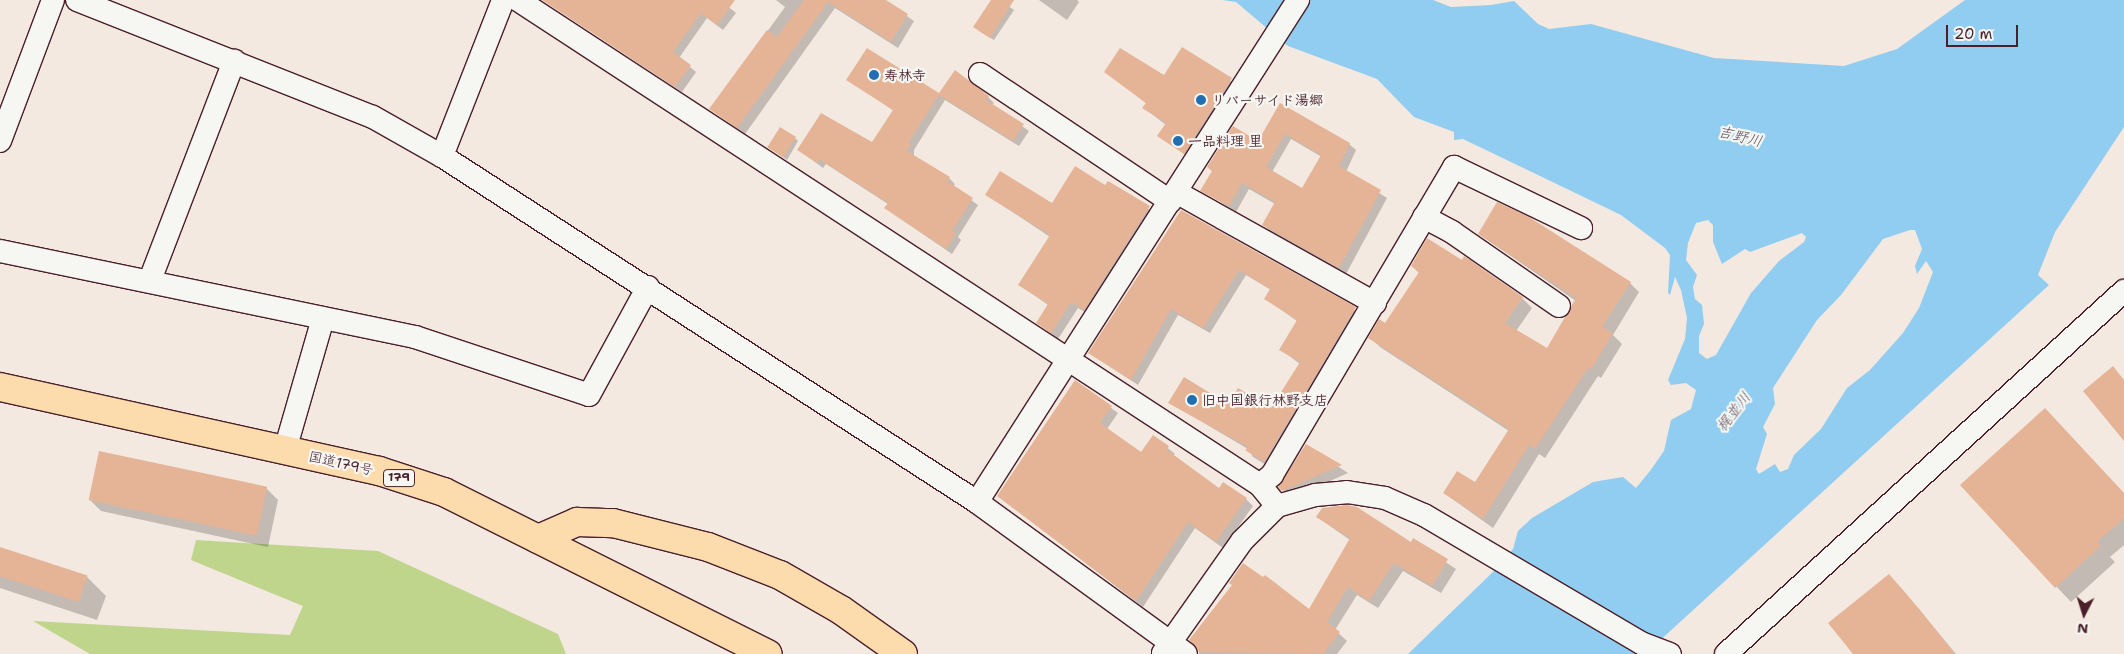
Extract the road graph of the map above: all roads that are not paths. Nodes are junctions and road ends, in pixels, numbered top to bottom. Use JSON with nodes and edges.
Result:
{"nodes":[{"id":1,"x":53,"y":0,"type":"edge"},
{"id":2,"x":77,"y":0,"type":"edge"},
{"id":3,"x":503,"y":0,"type":"edge"},
{"id":4,"x":518,"y":0,"type":"edge"},
{"id":5,"x":1298,"y":0,"type":"edge"},
{"id":6,"x":234,"y":61,"type":"junction"},
{"id":7,"x":980,"y":74,"type":"dead end"},
{"id":8,"x":0,"y":141,"type":"edge"},
{"id":9,"x":442,"y":156,"type":"junction"},
{"id":10,"x":1173,"y":196,"type":"junction"},
{"id":11,"x":1424,"y":218,"type":"junction"},
{"id":12,"x":1581,"y":228,"type":"dead end"},
{"id":13,"x":0,"y":251,"type":"edge"},
{"id":14,"x":150,"y":280,"type":"junction"},
{"id":15,"x":648,"y":287,"type":"junction"},
{"id":16,"x":2124,"y":291,"type":"edge"},
{"id":17,"x":1375,"y":303,"type":"junction"},
{"id":18,"x":1559,"y":306,"type":"dead end"},
{"id":19,"x":324,"y":318,"type":"junction"},
{"id":20,"x":1067,"y":360,"type":"junction"},
{"id":21,"x":0,"y":387,"type":"edge"},
{"id":22,"x":285,"y":450,"type":"junction"},
{"id":23,"x":1260,"y":485,"type":"junction"},
{"id":24,"x":977,"y":502,"type":"junction"},
{"id":25,"x":1277,"y":506,"type":"junction"},
{"id":26,"x":538,"y":539,"type":"junction"},
{"id":27,"x":1173,"y":650,"type":"edge"},
{"id":28,"x":768,"y":654,"type":"edge"},
{"id":29,"x":902,"y":654,"type":"edge"},
{"id":30,"x":1670,"y":654,"type":"edge"},
{"id":31,"x":1726,"y":654,"type":"edge"}],
"edges":[{"from":1,"to":8,"type":"street"},
{"from":2,"to":6,"type":"street"},
{"from":3,"to":9,"type":"street"},
{"from":4,"to":20,"type":"street"},
{"from":5,"to":10,"type":"street"},
{"from":6,"to":9,"type":"street"},
{"from":6,"to":14,"type":"street"},
{"from":7,"to":10,"type":"street"},
{"from":9,"to":15,"type":"street"},
{"from":10,"to":17,"type":"street"},
{"from":10,"to":20,"type":"street"},
{"from":11,"to":12,"type":"street"},
{"from":11,"to":17,"type":"street"},
{"from":11,"to":18,"type":"street"},
{"from":13,"to":14,"type":"street"},
{"from":14,"to":19,"type":"street"},
{"from":15,"to":19,"type":"street"},
{"from":15,"to":24,"type":"street"},
{"from":16,"to":31,"type":"street"},
{"from":17,"to":23,"type":"street"},
{"from":19,"to":22,"type":"street"},
{"from":20,"to":23,"type":"street"},
{"from":20,"to":24,"type":"street"},
{"from":21,"to":22,"type":"highway","name":"国道179号","number":"179"},
{"from":22,"to":26,"type":"highway","name":"国道179号","number":"179"},
{"from":23,"to":25,"type":"street"},
{"from":24,"to":27,"type":"street"},
{"from":25,"to":27,"type":"street"},
{"from":25,"to":30,"type":"street"},
{"from":26,"to":28,"type":"highway","name":"国道179号","number":"179"},
{"from":26,"to":29,"type":"highway"}]}
